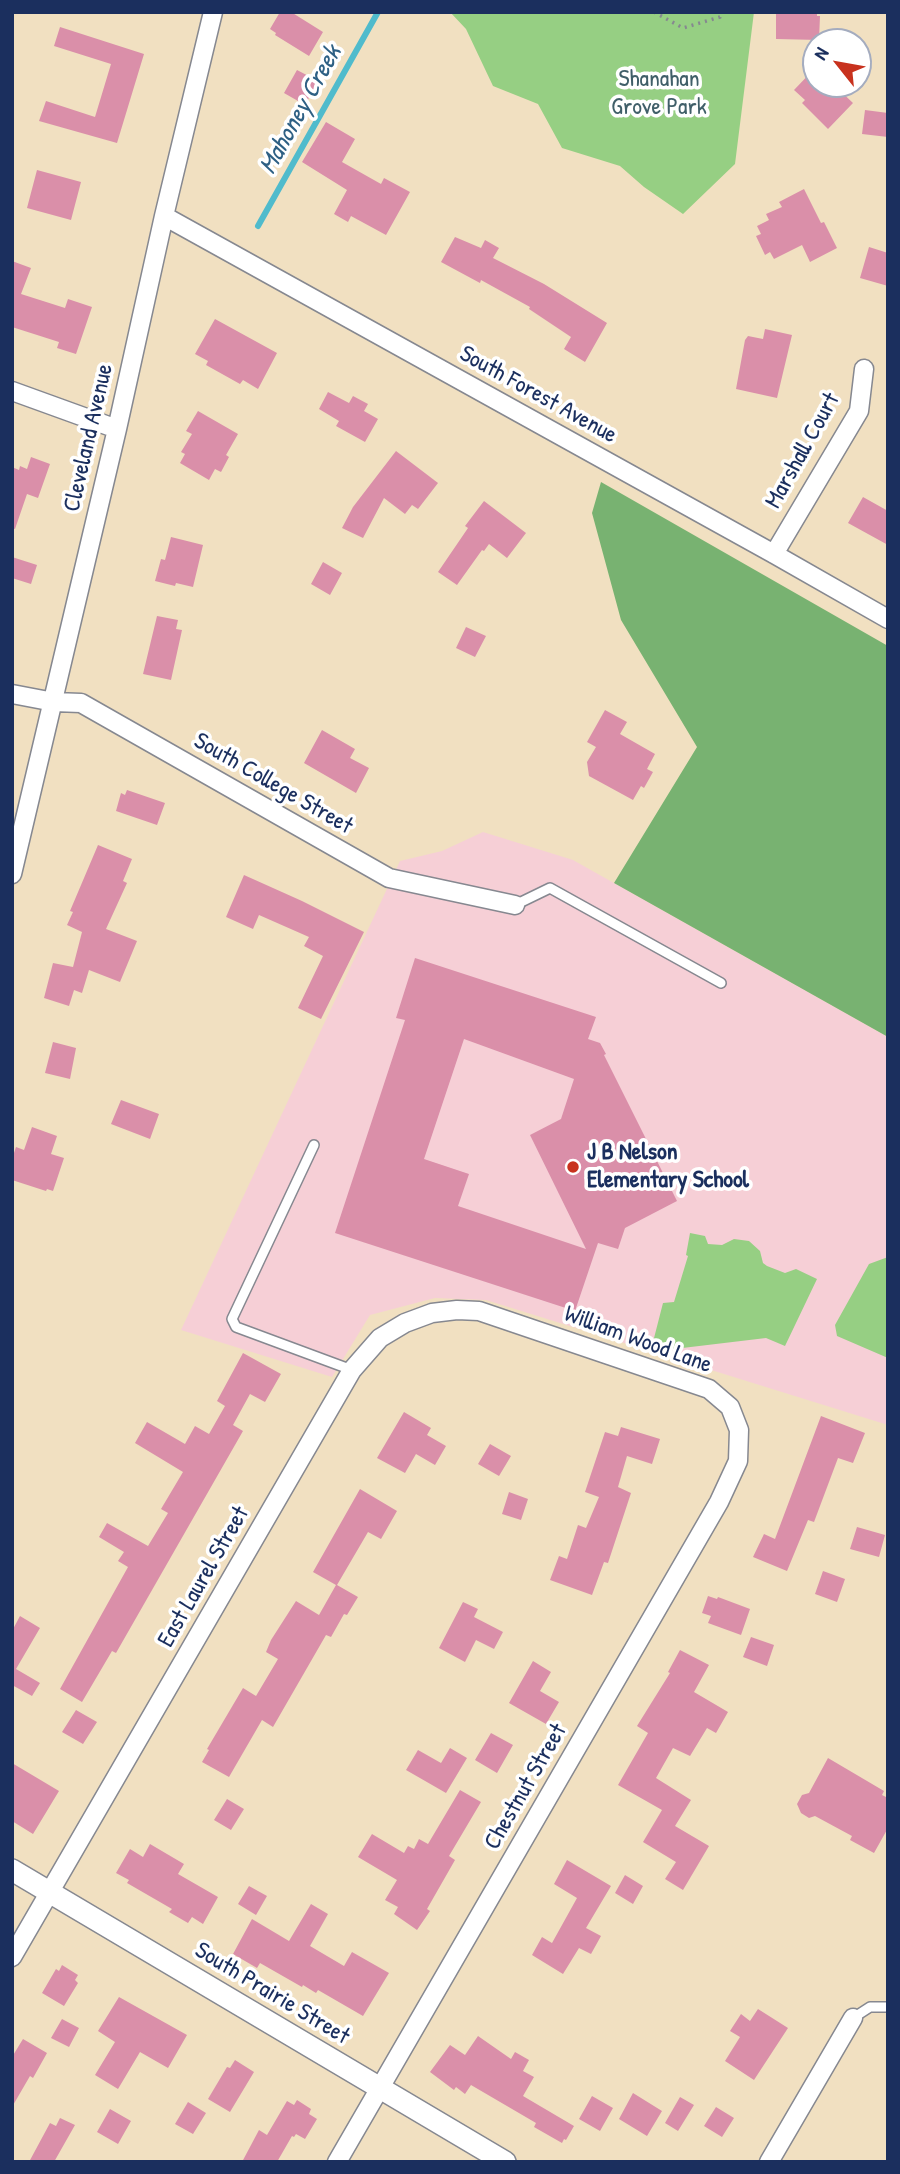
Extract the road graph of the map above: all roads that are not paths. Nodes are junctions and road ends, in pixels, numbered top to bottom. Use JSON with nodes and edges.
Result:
{"nodes":[{"id":1,"x":213,"y":12,"type":"edge"},
{"id":2,"x":164,"y":216,"type":"junction"},
{"id":3,"x":864,"y":369,"type":"dead end"},
{"id":4,"x":12,"y":391,"type":"edge"},
{"id":5,"x":117,"y":429,"type":"junction"},
{"id":6,"x":774,"y":554,"type":"junction"},
{"id":7,"x":888,"y":619,"type":"edge"},
{"id":8,"x":12,"y":694,"type":"edge"},
{"id":9,"x":54,"y":702,"type":"junction"},
{"id":10,"x":12,"y":874,"type":"edge"},
{"id":11,"x":514,"y":905,"type":"joint"},
{"id":12,"x":721,"y":982,"type":"dead end"},
{"id":13,"x":314,"y":1145,"type":"dead end"},
{"id":14,"x":502,"y":1318,"type":"joint"},
{"id":15,"x":352,"y":1370,"type":"junction"},
{"id":16,"x":739,"y":1430,"type":"joint"},
{"id":17,"x":12,"y":1870,"type":"edge"},
{"id":18,"x":50,"y":1893,"type":"junction"},
{"id":19,"x":12,"y":1957,"type":"edge"},
{"id":20,"x":888,"y":2007,"type":"edge"},
{"id":21,"x":853,"y":2018,"type":"joint"},
{"id":22,"x":380,"y":2088,"type":"junction"},
{"id":23,"x":337,"y":2162,"type":"edge"},
{"id":24,"x":505,"y":2162,"type":"edge"},
{"id":25,"x":769,"y":2162,"type":"edge"}],
"edges":[{"from":1,"to":2,"type":"street","name":"Cleveland Avenue"},
{"from":2,"to":5,"type":"street","name":"Cleveland Avenue"},
{"from":2,"to":6,"type":"street","name":"South Forest Avenue"},
{"from":3,"to":6,"type":"street","name":"Marshall Court"},
{"from":4,"to":5,"type":"street"},
{"from":5,"to":9,"type":"street","name":"Cleveland Avenue"},
{"from":6,"to":7,"type":"street","name":"South Forest Avenue"},
{"from":8,"to":9,"type":"street","name":"South College Street"},
{"from":9,"to":10,"type":"street","name":"Cleveland Avenue"},
{"from":9,"to":11,"type":"street","name":"South College Street"},
{"from":11,"to":12,"type":"lane"},
{"from":13,"to":15,"type":"lane"},
{"from":14,"to":15,"type":"street","name":"East Laurel Street"},
{"from":14,"to":16,"type":"street","name":"William Wood Lane"},
{"from":15,"to":18,"type":"street","name":"East Laurel Street"},
{"from":16,"to":22,"type":"street","name":"Chestnut Street"},
{"from":17,"to":18,"type":"street","name":"South Prairie Street"},
{"from":18,"to":19,"type":"street","name":"East Laurel Street"},
{"from":18,"to":22,"type":"street","name":"South Prairie Street"},
{"from":20,"to":21,"type":"lane"},
{"from":21,"to":25,"type":"street"},
{"from":22,"to":23,"type":"street","name":"Chestnut Street"},
{"from":22,"to":24,"type":"street","name":"South Prairie Street"}]}
